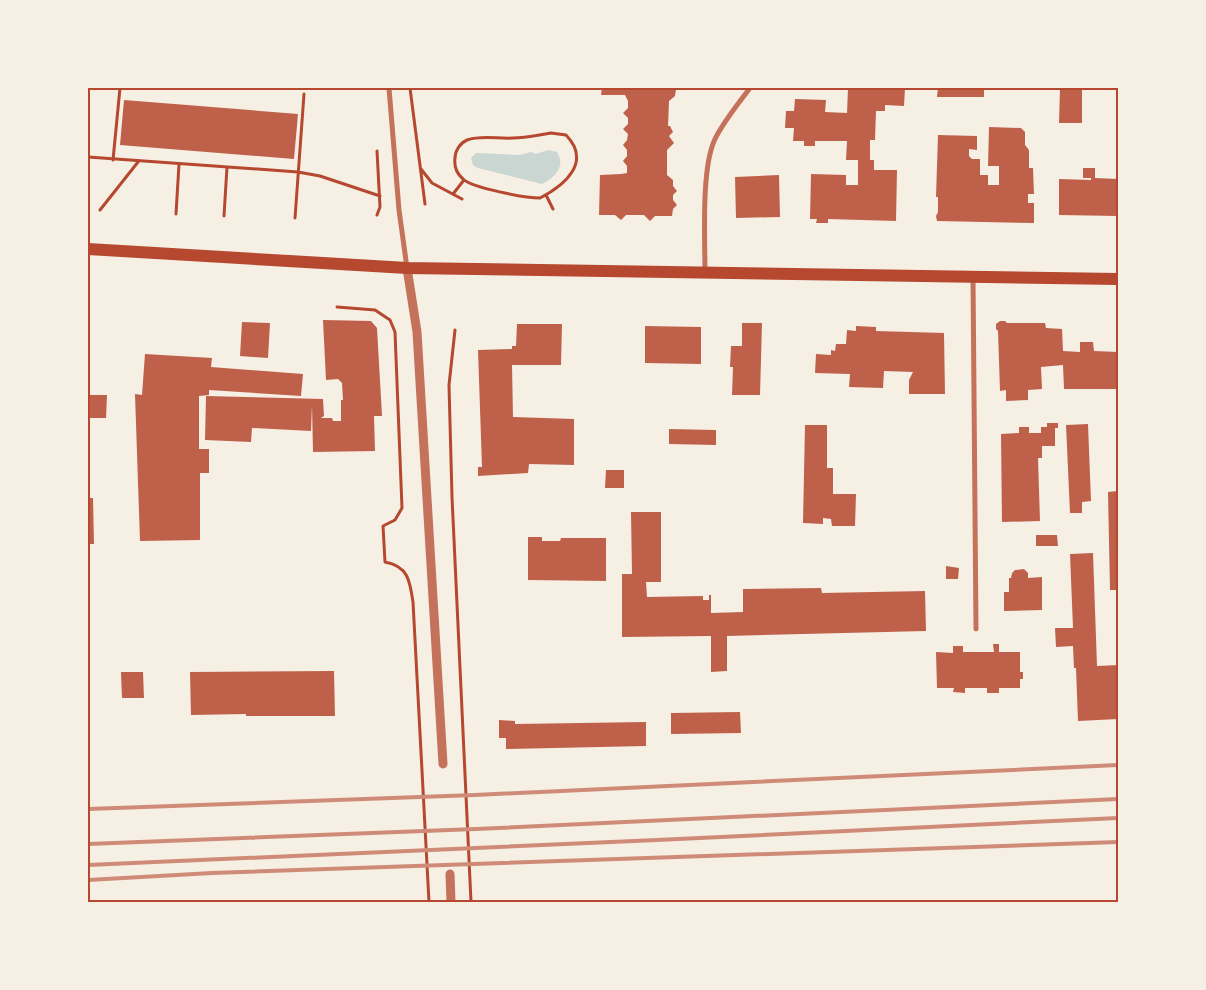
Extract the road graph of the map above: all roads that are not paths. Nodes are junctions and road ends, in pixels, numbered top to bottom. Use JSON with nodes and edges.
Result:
{"nodes":[{"id":1,"x":389,"y":88,"type":"edge"},
{"id":2,"x":750,"y":88,"type":"edge"},
{"id":3,"x":88,"y":249,"type":"edge"},
{"id":4,"x":407,"y":268,"type":"junction"},
{"id":5,"x":705,"y":274,"type":"junction"},
{"id":6,"x":973,"y":277,"type":"junction"},
{"id":7,"x":1118,"y":279,"type":"edge"},
{"id":8,"x":976,"y":628,"type":"dead end"},
{"id":9,"x":443,"y":764,"type":"dead end"},
{"id":10,"x":450,"y":874,"type":"dead end"},
{"id":11,"x":451,"y":902,"type":"edge"}],
"edges":[{"from":1,"to":4,"type":"street"},
{"from":2,"to":5,"type":"street"},
{"from":3,"to":4,"type":"main road"},
{"from":4,"to":5,"type":"main road"},
{"from":4,"to":9,"type":"street"},
{"from":5,"to":6,"type":"main road"},
{"from":6,"to":7,"type":"main road"},
{"from":6,"to":8,"type":"street"},
{"from":10,"to":11,"type":"street"}]}
